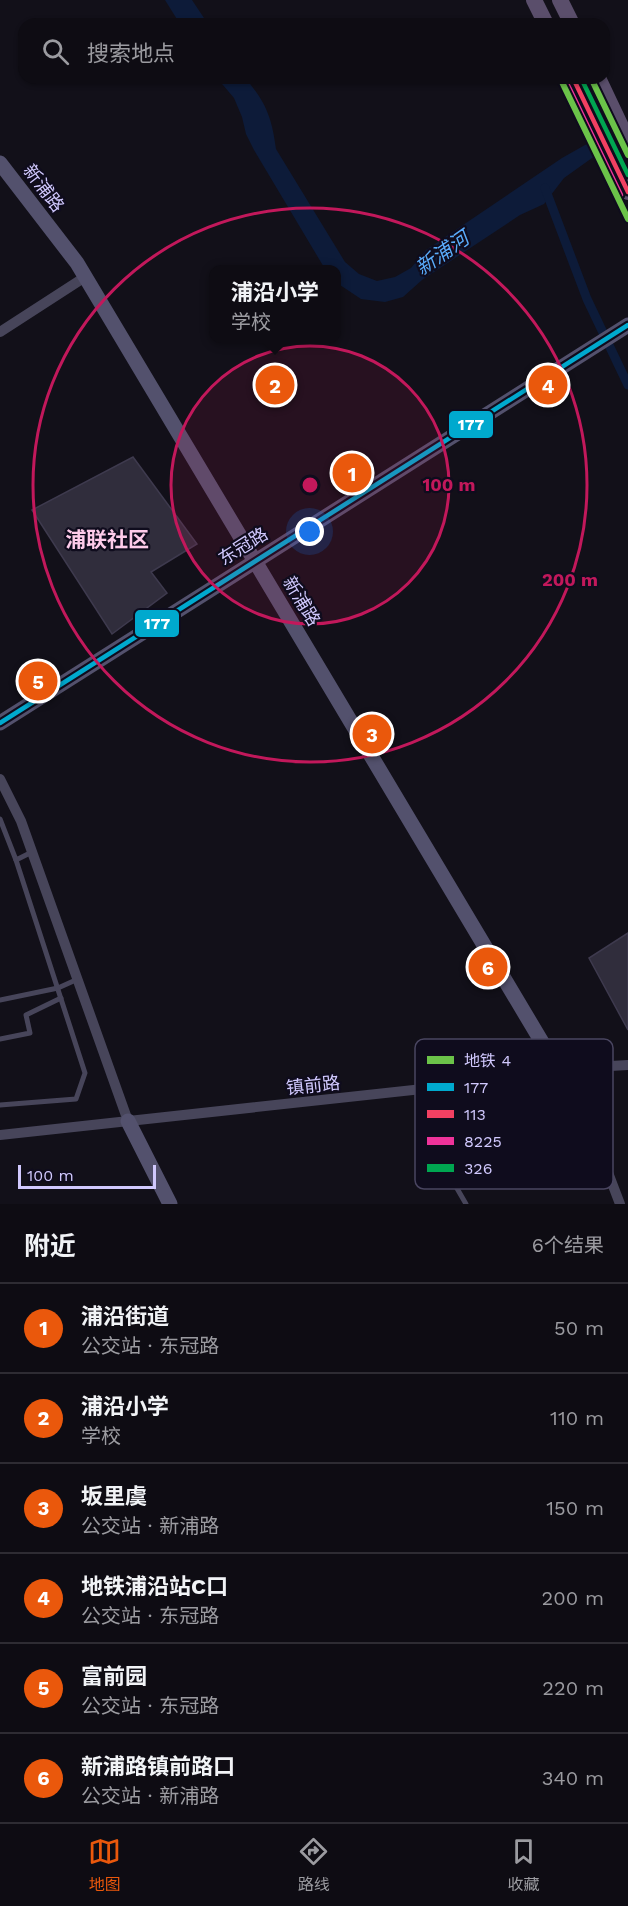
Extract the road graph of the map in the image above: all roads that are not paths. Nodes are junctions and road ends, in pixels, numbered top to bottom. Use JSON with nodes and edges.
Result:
{"nodes":[{"id":1,"x":534,"y":0,"type":"edge"},
{"id":2,"x":560,"y":0,"type":"edge"},
{"id":3,"x":543,"y":18,"type":"edge"},
{"id":4,"x":569,"y":18,"type":"edge"},
{"id":5,"x":576,"y":84,"type":"edge"},
{"id":6,"x":601,"y":84,"type":"edge"},
{"id":7,"x":628,"y":141,"type":"edge"},
{"id":8,"x":0,"y":163,"type":"edge"},
{"id":9,"x":628,"y":192,"type":"edge"},
{"id":10,"x":85,"y":277,"type":"junction"},
{"id":11,"x":628,"y":325,"type":"edge"},
{"id":12,"x":0,"y":332,"type":"edge"},
{"id":13,"x":256,"y":562,"type":"junction"},
{"id":14,"x":0,"y":723,"type":"edge"},
{"id":15,"x":0,"y":779,"type":"edge"},
{"id":16,"x":0,"y":819,"type":"edge"},
{"id":17,"x":32,"y":852,"type":"junction"},
{"id":18,"x":16,"y":860,"type":"junction"},
{"id":19,"x":78,"y":979,"type":"junction"},
{"id":20,"x":58,"y":988,"type":"junction"},
{"id":21,"x":61,"y":998,"type":"junction"},
{"id":22,"x":0,"y":1000,"type":"edge"},
{"id":23,"x":540,"y":1039,"type":"edge"},
{"id":24,"x":0,"y":1040,"type":"edge"},
{"id":25,"x":628,"y":1065,"type":"edge"},
{"id":26,"x":613,"y":1066,"type":"edge"},
{"id":27,"x":415,"y":1090,"type":"edge"},
{"id":28,"x":0,"y":1105,"type":"edge"},
{"id":29,"x":128,"y":1121,"type":"junction"},
{"id":30,"x":0,"y":1135,"type":"edge"},
{"id":31,"x":613,"y":1184,"type":"edge"},
{"id":32,"x":457,"y":1189,"type":"edge"},
{"id":33,"x":170,"y":1204,"type":"edge"},
{"id":34,"x":466,"y":1204,"type":"edge"},
{"id":35,"x":621,"y":1204,"type":"edge"}],
"edges":[{"from":1,"to":3,"type":"main road"},
{"from":2,"to":4,"type":"main road"},
{"from":5,"to":9,"type":"main road"},
{"from":6,"to":7,"type":"main road"},
{"from":8,"to":10,"type":"street","name":"新浦路"},
{"from":10,"to":12,"type":"street"},
{"from":10,"to":13,"type":"street","name":"新浦路"},
{"from":11,"to":13,"type":"street","name":"东冠路"},
{"from":13,"to":14,"type":"street","name":"东冠路"},
{"from":13,"to":23,"type":"street","name":"新浦路"},
{"from":15,"to":17,"type":"street"},
{"from":16,"to":18,"type":"lane"},
{"from":17,"to":18,"type":"lane"},
{"from":17,"to":19,"type":"street"},
{"from":18,"to":20,"type":"lane"},
{"from":19,"to":20,"type":"lane"},
{"from":19,"to":29,"type":"street"},
{"from":20,"to":21,"type":"lane"},
{"from":20,"to":22,"type":"lane"},
{"from":21,"to":24,"type":"lane"},
{"from":21,"to":28,"type":"lane"},
{"from":25,"to":26,"type":"street","name":"镇前路"},
{"from":27,"to":29,"type":"street","name":"镇前路"},
{"from":29,"to":30,"type":"street","name":"镇前路"},
{"from":29,"to":33,"type":"street"},
{"from":31,"to":35,"type":"street"},
{"from":32,"to":34,"type":"lane"}]}
